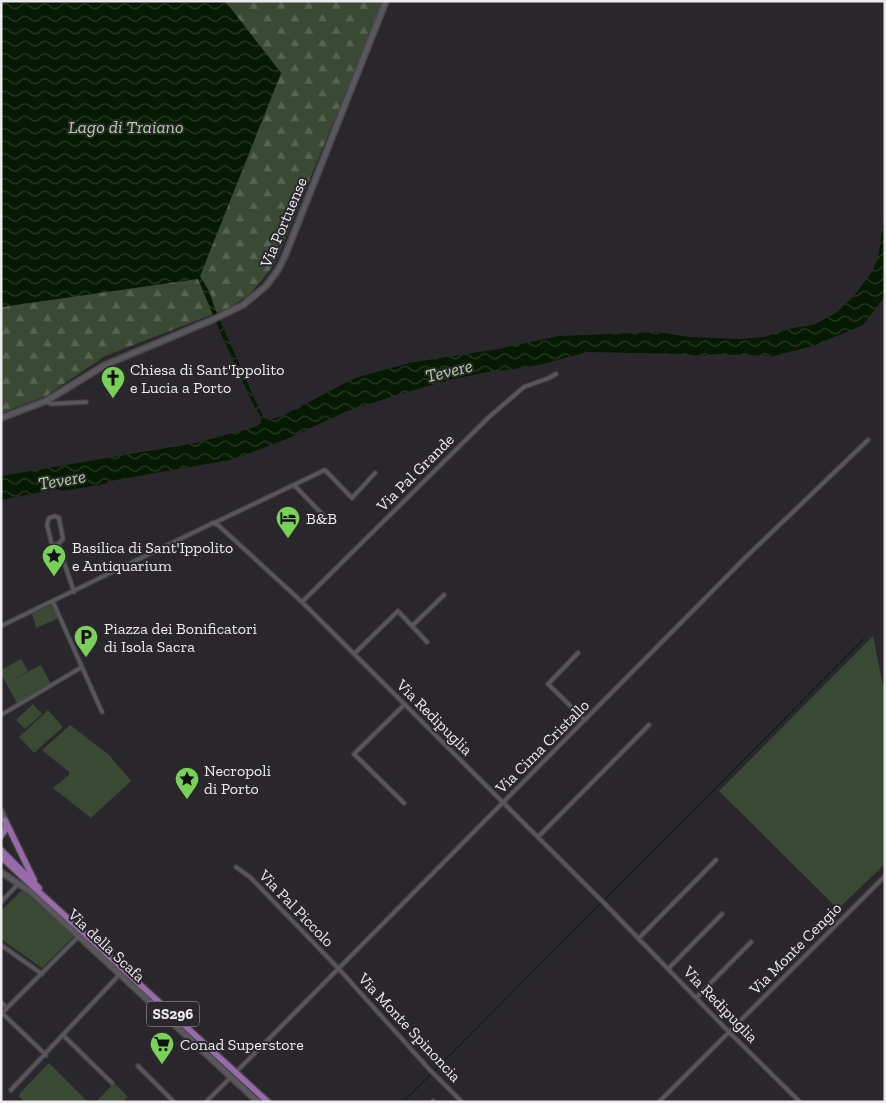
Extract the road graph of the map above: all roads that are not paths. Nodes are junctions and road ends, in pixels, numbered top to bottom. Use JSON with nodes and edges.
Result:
{"nodes":[{"id":1,"x":386,"y":1,"type":"edge"},
{"id":2,"x":556,"y":374,"type":"dead end"},
{"id":3,"x":46,"y":401,"type":"junction"},
{"id":4,"x":86,"y":402,"type":"dead end"},
{"id":5,"x":1,"y":418,"type":"edge"},
{"id":6,"x":868,"y":440,"type":"dead end"},
{"id":7,"x":375,"y":473,"type":"dead end"},
{"id":8,"x":294,"y":485,"type":"junction"},
{"id":9,"x":330,"y":522,"type":"dead end"},
{"id":10,"x":213,"y":523,"type":"junction"},
{"id":11,"x":58,"y":544,"type":"junction"},
{"id":12,"x":74,"y":592,"type":"junction"},
{"id":13,"x":444,"y":595,"type":"dead end"},
{"id":14,"x":53,"y":602,"type":"junction"},
{"id":15,"x":302,"y":602,"type":"junction"},
{"id":16,"x":1,"y":626,"type":"edge"},
{"id":17,"x":412,"y":626,"type":"junction"},
{"id":18,"x":427,"y":642,"type":"dead end"},
{"id":19,"x":578,"y":653,"type":"dead end"},
{"id":20,"x":354,"y":654,"type":"junction"},
{"id":21,"x":82,"y":668,"type":"junction"},
{"id":22,"x":405,"y":704,"type":"junction"},
{"id":23,"x":102,"y":712,"type":"dead end"},
{"id":24,"x":1,"y":715,"type":"edge"},
{"id":25,"x":585,"y":720,"type":"junction"},
{"id":26,"x":649,"y":725,"type":"dead end"},
{"id":27,"x":503,"y":802,"type":"junction"},
{"id":28,"x":404,"y":803,"type":"dead end"},
{"id":29,"x":1,"y":811,"type":"edge"},
{"id":30,"x":5,"y":820,"type":"junction"},
{"id":31,"x":1,"y":836,"type":"edge"},
{"id":32,"x":538,"y":837,"type":"junction"},
{"id":33,"x":1,"y":850,"type":"edge"},
{"id":34,"x":1,"y":857,"type":"edge"},
{"id":35,"x":716,"y":860,"type":"dead end"},
{"id":36,"x":236,"y":867,"type":"dead end"},
{"id":37,"x":1,"y":872,"type":"edge"},
{"id":38,"x":885,"y":876,"type":"edge"},
{"id":39,"x":19,"y":883,"type":"junction"},
{"id":40,"x":41,"y":890,"type":"junction"},
{"id":41,"x":1,"y":902,"type":"edge"},
{"id":42,"x":722,"y":914,"type":"dead end"},
{"id":43,"x":78,"y":926,"type":"junction"},
{"id":44,"x":79,"y":936,"type":"junction"},
{"id":45,"x":639,"y":938,"type":"junction"},
{"id":46,"x":751,"y":942,"type":"dead end"},
{"id":47,"x":1,"y":945,"type":"edge"},
{"id":48,"x":339,"y":969,"type":"junction"},
{"id":49,"x":668,"y":969,"type":"junction"},
{"id":50,"x":42,"y":974,"type":"junction"},
{"id":51,"x":120,"y":974,"type":"junction"},
{"id":52,"x":696,"y":998,"type":"junction"},
{"id":53,"x":1,"y":1002,"type":"edge"},
{"id":54,"x":8,"y":1008,"type":"junction"},
{"id":55,"x":2,"y":1014,"type":"edge"},
{"id":56,"x":729,"y":1032,"type":"junction"},
{"id":57,"x":64,"y":1036,"type":"junction"},
{"id":58,"x":46,"y":1055,"type":"junction"},
{"id":59,"x":138,"y":1066,"type":"dead end"},
{"id":60,"x":236,"y":1072,"type":"junction"},
{"id":61,"x":231,"y":1077,"type":"junction"},
{"id":62,"x":112,"y":1083,"type":"dead end"},
{"id":63,"x":12,"y":1090,"type":"dead end"},
{"id":64,"x":174,"y":1102,"type":"edge"},
{"id":65,"x":206,"y":1102,"type":"edge"},
{"id":66,"x":258,"y":1102,"type":"edge"},
{"id":67,"x":268,"y":1102,"type":"edge"},
{"id":68,"x":462,"y":1102,"type":"edge"},
{"id":69,"x":659,"y":1102,"type":"edge"},
{"id":70,"x":800,"y":1102,"type":"edge"}],
"edges":[{"from":1,"to":3,"type":"street","name":"Via Portuense"},
{"from":2,"to":15,"type":"street","name":"Via Pal Grande"},
{"from":3,"to":4,"type":"street"},
{"from":3,"to":5,"type":"street","name":"Via Portuense"},
{"from":6,"to":25,"type":"street","name":"Via Cima Cristallo"},
{"from":7,"to":8,"type":"street"},
{"from":8,"to":9,"type":"street"},
{"from":8,"to":10,"type":"street"},
{"from":10,"to":12,"type":"street"},
{"from":10,"to":15,"type":"street","name":"Via Redipuglia"},
{"from":11,"to":11,"type":"street"},
{"from":11,"to":12,"type":"street"},
{"from":12,"to":14,"type":"street"},
{"from":13,"to":17,"type":"street"},
{"from":14,"to":16,"type":"street"},
{"from":14,"to":21,"type":"street"},
{"from":15,"to":20,"type":"street","name":"Via Redipuglia"},
{"from":17,"to":18,"type":"street"},
{"from":17,"to":20,"type":"street"},
{"from":19,"to":25,"type":"street"},
{"from":20,"to":22,"type":"street","name":"Via Redipuglia"},
{"from":21,"to":23,"type":"street"},
{"from":21,"to":24,"type":"street"},
{"from":22,"to":27,"type":"street","name":"Via Redipuglia"},
{"from":22,"to":28,"type":"street"},
{"from":25,"to":27,"type":"street","name":"Via Cima Cristallo"},
{"from":26,"to":32,"type":"street"},
{"from":27,"to":32,"type":"street","name":"Via Redipuglia"},
{"from":27,"to":48,"type":"street","name":"Via Cima Cristallo"},
{"from":29,"to":30,"type":"street"},
{"from":30,"to":31,"type":"main road"},
{"from":30,"to":40,"type":"main road"},
{"from":32,"to":45,"type":"street","name":"Via Redipuglia"},
{"from":33,"to":40,"type":"main road","number":"SS296"},
{"from":34,"to":43,"type":"main road","number":"SS296"},
{"from":35,"to":45,"type":"street"},
{"from":36,"to":48,"type":"street","name":"Via Pal Piccolo"},
{"from":37,"to":39,"type":"street","name":"Via della Scafa"},
{"from":38,"to":56,"type":"street","name":"Via Monte Cengio"},
{"from":39,"to":41,"type":"street"},
{"from":39,"to":44,"type":"street","name":"Via della Scafa"},
{"from":40,"to":43,"type":"main road","number":"SS296"},
{"from":42,"to":49,"type":"street"},
{"from":43,"to":60,"type":"main road","number":"SS296"},
{"from":44,"to":50,"type":"street"},
{"from":44,"to":51,"type":"street","name":"Via della Scafa"},
{"from":45,"to":49,"type":"street","name":"Via Redipuglia"},
{"from":46,"to":52,"type":"street"},
{"from":47,"to":50,"type":"street"},
{"from":48,"to":60,"type":"street","name":"Via Cima Cristallo"},
{"from":48,"to":68,"type":"street","name":"Via Monte Spinoncia"},
{"from":49,"to":52,"type":"street","name":"Via Redipuglia"},
{"from":50,"to":54,"type":"street"},
{"from":51,"to":57,"type":"street"},
{"from":51,"to":61,"type":"street","name":"Via della Scafa"},
{"from":52,"to":56,"type":"street","name":"Via Redipuglia"},
{"from":53,"to":54,"type":"street"},
{"from":54,"to":55,"type":"street"},
{"from":55,"to":58,"type":"street"},
{"from":56,"to":69,"type":"street","name":"Via Monte Cengio"},
{"from":56,"to":70,"type":"street","name":"Via Redipuglia"},
{"from":57,"to":58,"type":"street"},
{"from":57,"to":62,"type":"street"},
{"from":58,"to":63,"type":"street"},
{"from":59,"to":64,"type":"street"},
{"from":60,"to":67,"type":"main road","number":"SS296"},
{"from":61,"to":65,"type":"street"},
{"from":61,"to":66,"type":"street","name":"Via della Scafa"}]}
